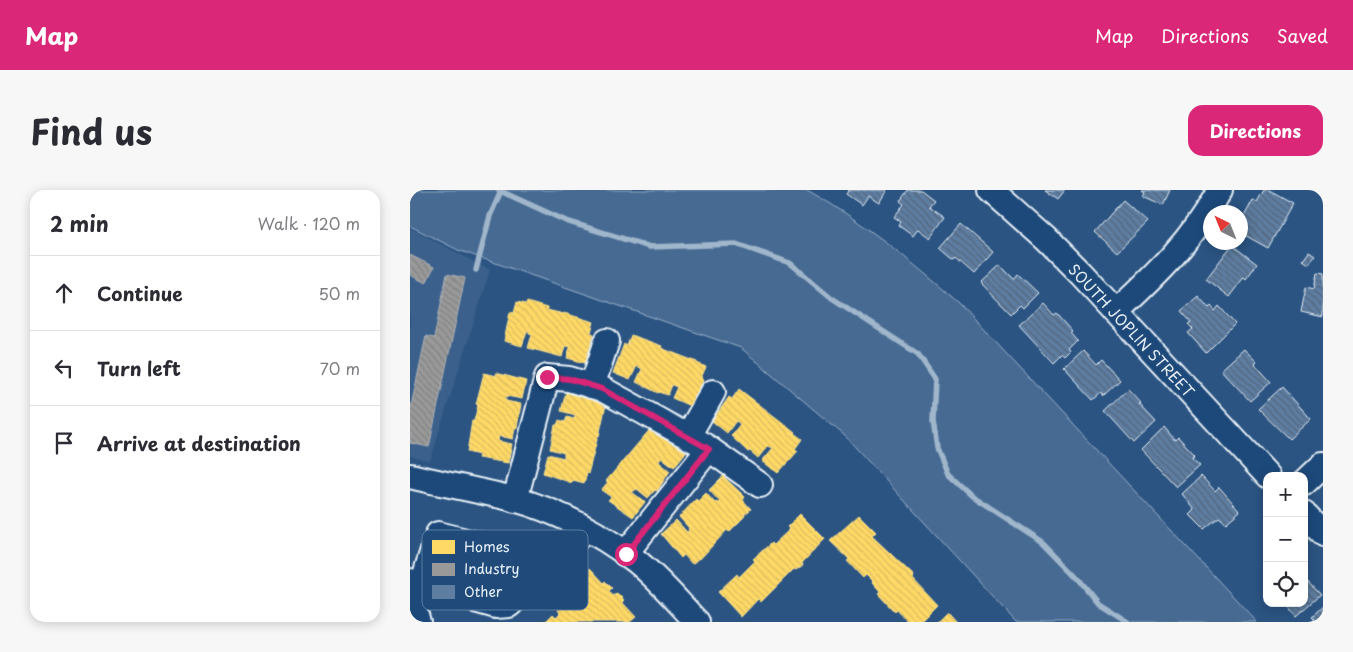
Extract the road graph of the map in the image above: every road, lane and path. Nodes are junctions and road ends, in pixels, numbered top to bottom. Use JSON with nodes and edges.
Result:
{"nodes":[{"id":1,"x":991,"y":190,"type":"edge"},
{"id":2,"x":1220,"y":190,"type":"edge"},
{"id":3,"x":1116,"y":312,"type":"junction"},
{"id":4,"x":607,"y":341,"type":"dead end"},
{"id":5,"x":592,"y":386,"type":"junction"},
{"id":6,"x":713,"y":392,"type":"dead end"},
{"id":7,"x":688,"y":436,"type":"junction"},
{"id":8,"x":709,"y":449,"type":"junction"},
{"id":9,"x":1323,"y":465,"type":"edge"},
{"id":10,"x":1264,"y":472,"type":"edge"},
{"id":11,"x":410,"y":476,"type":"edge"},
{"id":12,"x":1308,"y":479,"type":"edge"},
{"id":13,"x":760,"y":485,"type":"dead end"},
{"id":14,"x":515,"y":500,"type":"junction"},
{"id":15,"x":1307,"y":517,"type":"edge"},
{"id":16,"x":586,"y":529,"type":"edge"},
{"id":17,"x":588,"y":530,"type":"edge"},
{"id":18,"x":1323,"y":534,"type":"edge"},
{"id":19,"x":626,"y":554,"type":"junction"},
{"id":20,"x":422,"y":570,"type":"edge"},
{"id":21,"x":416,"y":583,"type":"edge"},
{"id":22,"x":418,"y":622,"type":"edge"},
{"id":23,"x":697,"y":622,"type":"edge"}],
"edges":[{"from":1,"to":3,"type":"street","name":"SOUTH JOPLIN STREET"},
{"from":2,"to":3,"type":"street"},
{"from":3,"to":10,"type":"street","name":"SOUTH JOPLIN STREET"},
{"from":4,"to":5,"type":"street"},
{"from":5,"to":7,"type":"street"},
{"from":5,"to":14,"type":"street"},
{"from":6,"to":7,"type":"street"},
{"from":7,"to":8,"type":"street"},
{"from":8,"to":13,"type":"street"},
{"from":8,"to":19,"type":"street"},
{"from":9,"to":12,"type":"street"},
{"from":11,"to":14,"type":"street"},
{"from":14,"to":16,"type":"street"},
{"from":15,"to":18,"type":"street"},
{"from":17,"to":19,"type":"street"},
{"from":19,"to":23,"type":"street"},
{"from":20,"to":21,"type":"street"},
{"from":21,"to":22,"type":"street"}]}
